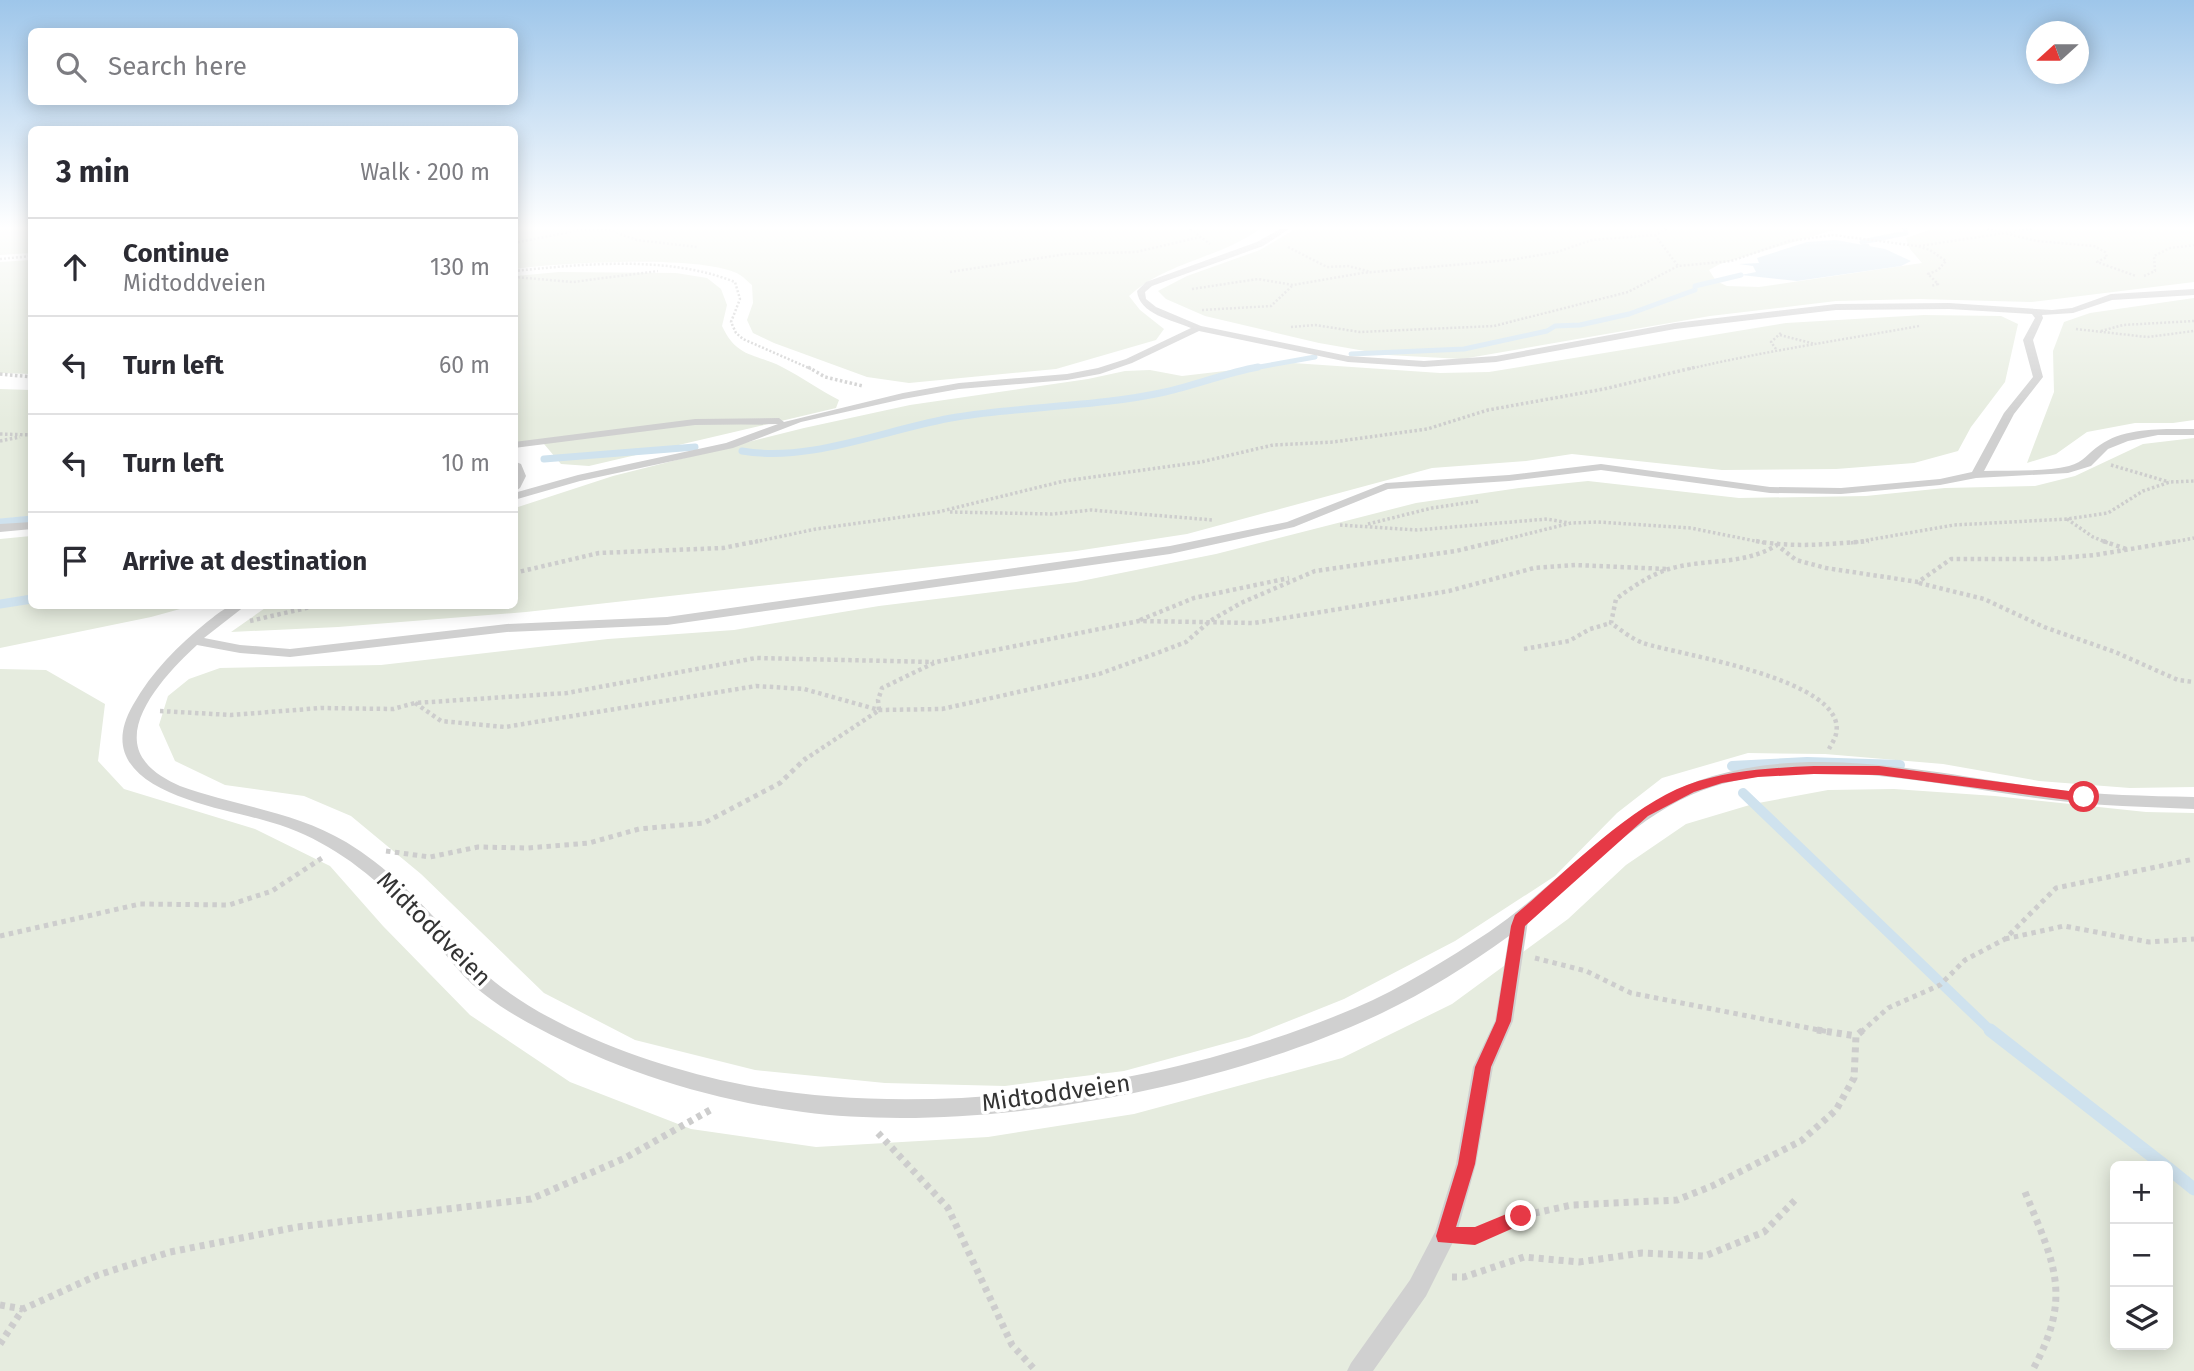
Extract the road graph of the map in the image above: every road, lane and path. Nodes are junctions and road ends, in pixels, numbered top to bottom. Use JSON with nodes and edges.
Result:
{"nodes":[{"id":1,"x":738,"y":293,"type":"edge"},
{"id":2,"x":1142,"y":293,"type":"edge"},
{"id":3,"x":1183,"y":293,"type":"edge"},
{"id":4,"x":1284,"y":293,"type":"edge"},
{"id":5,"x":1625,"y":293,"type":"edge"},
{"id":6,"x":2171,"y":293,"type":"edge"},
{"id":7,"x":2125,"y":295,"type":"joint"},
{"id":8,"x":1150,"y":307,"type":"junction"},
{"id":9,"x":2036,"y":313,"type":"junction"},
{"id":10,"x":2194,"y":321,"type":"edge"},
{"id":11,"x":1185,"y":323,"type":"junction"},
{"id":12,"x":1923,"y":326,"type":"dead end"},
{"id":13,"x":1198,"y":328,"type":"junction"},
{"id":14,"x":1289,"y":328,"type":"dead end"},
{"id":15,"x":2194,"y":331,"type":"edge"},
{"id":16,"x":1816,"y":345,"type":"junction"},
{"id":17,"x":1776,"y":349,"type":"junction"},
{"id":18,"x":0,"y":377,"type":"edge"},
{"id":19,"x":28,"y":377,"type":"edge"},
{"id":20,"x":903,"y":396,"type":"junction"},
{"id":21,"x":798,"y":420,"type":"junction"},
{"id":22,"x":2194,"y":432,"type":"edge"},
{"id":23,"x":0,"y":434,"type":"edge"},
{"id":24,"x":28,"y":436,"type":"edge"},
{"id":25,"x":28,"y":436,"type":"edge"},
{"id":26,"x":0,"y":441,"type":"edge"},
{"id":27,"x":518,"y":444,"type":"edge"},
{"id":28,"x":2092,"y":460,"type":"junction"},
{"id":29,"x":1976,"y":475,"type":"junction"},
{"id":30,"x":2194,"y":481,"type":"edge"},
{"id":31,"x":2170,"y":482,"type":"junction"},
{"id":32,"x":518,"y":495,"type":"edge"},
{"id":33,"x":938,"y":512,"type":"junction"},
{"id":34,"x":2067,"y":519,"type":"junction"},
{"id":35,"x":1226,"y":521,"type":"dead end"},
{"id":36,"x":1572,"y":523,"type":"junction"},
{"id":37,"x":28,"y":526,"type":"edge"},
{"id":38,"x":1360,"y":526,"type":"dead end"},
{"id":39,"x":0,"y":528,"type":"edge"},
{"id":40,"x":2194,"y":538,"type":"edge"},
{"id":41,"x":1777,"y":545,"type":"junction"},
{"id":42,"x":2127,"y":549,"type":"junction"},
{"id":43,"x":1669,"y":569,"type":"junction"},
{"id":44,"x":518,"y":572,"type":"edge"},
{"id":45,"x":1295,"y":578,"type":"junction"},
{"id":46,"x":1918,"y":582,"type":"junction"},
{"id":47,"x":235,"y":609,"type":"edge"},
{"id":48,"x":297,"y":609,"type":"edge"},
{"id":49,"x":1139,"y":621,"type":"junction"},
{"id":50,"x":1210,"y":621,"type":"junction"},
{"id":51,"x":1611,"y":623,"type":"junction"},
{"id":52,"x":208,"y":628,"type":"junction"},
{"id":53,"x":192,"y":640,"type":"junction"},
{"id":54,"x":1524,"y":649,"type":"dead end"},
{"id":55,"x":936,"y":662,"type":"junction"},
{"id":56,"x":2194,"y":682,"type":"edge"},
{"id":57,"x":415,"y":704,"type":"junction"},
{"id":58,"x":138,"y":709,"type":"junction"},
{"id":59,"x":879,"y":710,"type":"junction"},
{"id":60,"x":1814,"y":770,"type":"junction"},
{"id":61,"x":2194,"y":803,"type":"edge"},
{"id":62,"x":341,"y":845,"type":"junction"},
{"id":63,"x":2194,"y":859,"type":"edge"},
{"id":64,"x":1520,"y":919,"type":"junction"},
{"id":65,"x":0,"y":936,"type":"edge"},
{"id":66,"x":2005,"y":939,"type":"junction"},
{"id":67,"x":2194,"y":939,"type":"edge"},
{"id":68,"x":1514,"y":953,"type":"junction"},
{"id":69,"x":1856,"y":1035,"type":"junction"},
{"id":70,"x":740,"y":1093,"type":"junction"},
{"id":71,"x":853,"y":1106,"type":"junction"},
{"id":72,"x":2025,"y":1192,"type":"dead end"},
{"id":73,"x":1798,"y":1196,"type":"dead end"},
{"id":74,"x":1445,"y":1236,"type":"junction"},
{"id":75,"x":1425,"y":1275,"type":"junction"},
{"id":76,"x":0,"y":1305,"type":"edge"},
{"id":77,"x":23,"y":1309,"type":"junction"},
{"id":78,"x":0,"y":1344,"type":"edge"},
{"id":79,"x":1036,"y":1371,"type":"edge"},
{"id":80,"x":1359,"y":1371,"type":"edge"},
{"id":81,"x":2032,"y":1371,"type":"edge"}],
"edges":[{"from":1,"to":20,"type":"path"},
{"from":2,"to":8,"type":"lane"},
{"from":3,"to":8,"type":"path"},
{"from":4,"to":11,"type":"path"},
{"from":5,"to":14,"type":"path"},
{"from":6,"to":7,"type":"lane"},
{"from":7,"to":9,"type":"lane"},
{"from":8,"to":11,"type":"lane"},
{"from":9,"to":13,"type":"lane"},
{"from":9,"to":29,"type":"lane"},
{"from":10,"to":15,"type":"path"},
{"from":11,"to":13,"type":"lane"},
{"from":12,"to":16,"type":"path"},
{"from":13,"to":20,"type":"lane"},
{"from":16,"to":17,"type":"path"},
{"from":16,"to":17,"type":"path"},
{"from":17,"to":33,"type":"path"},
{"from":18,"to":19,"type":"path"},
{"from":20,"to":21,"type":"lane"},
{"from":21,"to":27,"type":"lane"},
{"from":21,"to":32,"type":"lane"},
{"from":22,"to":28,"type":"lane"},
{"from":23,"to":24,"type":"path"},
{"from":25,"to":26,"type":"path"},
{"from":28,"to":29,"type":"lane"},
{"from":28,"to":31,"type":"path"},
{"from":29,"to":53,"type":"lane"},
{"from":30,"to":31,"type":"path"},
{"from":31,"to":34,"type":"path"},
{"from":33,"to":35,"type":"path"},
{"from":33,"to":44,"type":"path"},
{"from":34,"to":41,"type":"path"},
{"from":34,"to":42,"type":"path"},
{"from":36,"to":38,"type":"path"},
{"from":36,"to":41,"type":"path"},
{"from":36,"to":45,"type":"path"},
{"from":37,"to":39,"type":"lane"},
{"from":40,"to":42,"type":"path"},
{"from":41,"to":43,"type":"path"},
{"from":41,"to":46,"type":"path"},
{"from":42,"to":46,"type":"path"},
{"from":43,"to":50,"type":"path"},
{"from":43,"to":51,"type":"path"},
{"from":45,"to":49,"type":"path"},
{"from":45,"to":50,"type":"path"},
{"from":46,"to":56,"type":"path"},
{"from":47,"to":52,"type":"lane","name":"Midtoddveien"},
{"from":48,"to":52,"type":"path"},
{"from":49,"to":50,"type":"path"},
{"from":49,"to":55,"type":"path"},
{"from":50,"to":59,"type":"path"},
{"from":51,"to":54,"type":"path"},
{"from":51,"to":60,"type":"path"},
{"from":52,"to":53,"type":"lane","name":"Midtoddveien"},
{"from":53,"to":58,"type":"lane","name":"Midtoddveien"},
{"from":55,"to":57,"type":"path"},
{"from":55,"to":59,"type":"path"},
{"from":57,"to":58,"type":"path"},
{"from":57,"to":59,"type":"path"},
{"from":58,"to":62,"type":"lane","name":"Midtoddveien"},
{"from":59,"to":62,"type":"path"},
{"from":60,"to":61,"type":"lane","name":"Midtoddveien"},
{"from":60,"to":64,"type":"lane","name":"Midtoddveien"},
{"from":62,"to":65,"type":"path"},
{"from":62,"to":70,"type":"lane","name":"Midtoddveien"},
{"from":63,"to":66,"type":"path"},
{"from":64,"to":68,"type":"lane"},
{"from":64,"to":71,"type":"lane","name":"Midtoddveien"},
{"from":66,"to":67,"type":"path"},
{"from":66,"to":69,"type":"path"},
{"from":68,"to":69,"type":"path"},
{"from":68,"to":74,"type":"lane"},
{"from":69,"to":74,"type":"path"},
{"from":70,"to":71,"type":"lane","name":"Midtoddveien"},
{"from":70,"to":77,"type":"path"},
{"from":71,"to":79,"type":"path"},
{"from":72,"to":81,"type":"path"},
{"from":73,"to":75,"type":"path"},
{"from":74,"to":75,"type":"lane"},
{"from":75,"to":80,"type":"lane"},
{"from":76,"to":77,"type":"path"},
{"from":77,"to":78,"type":"path"}]}
